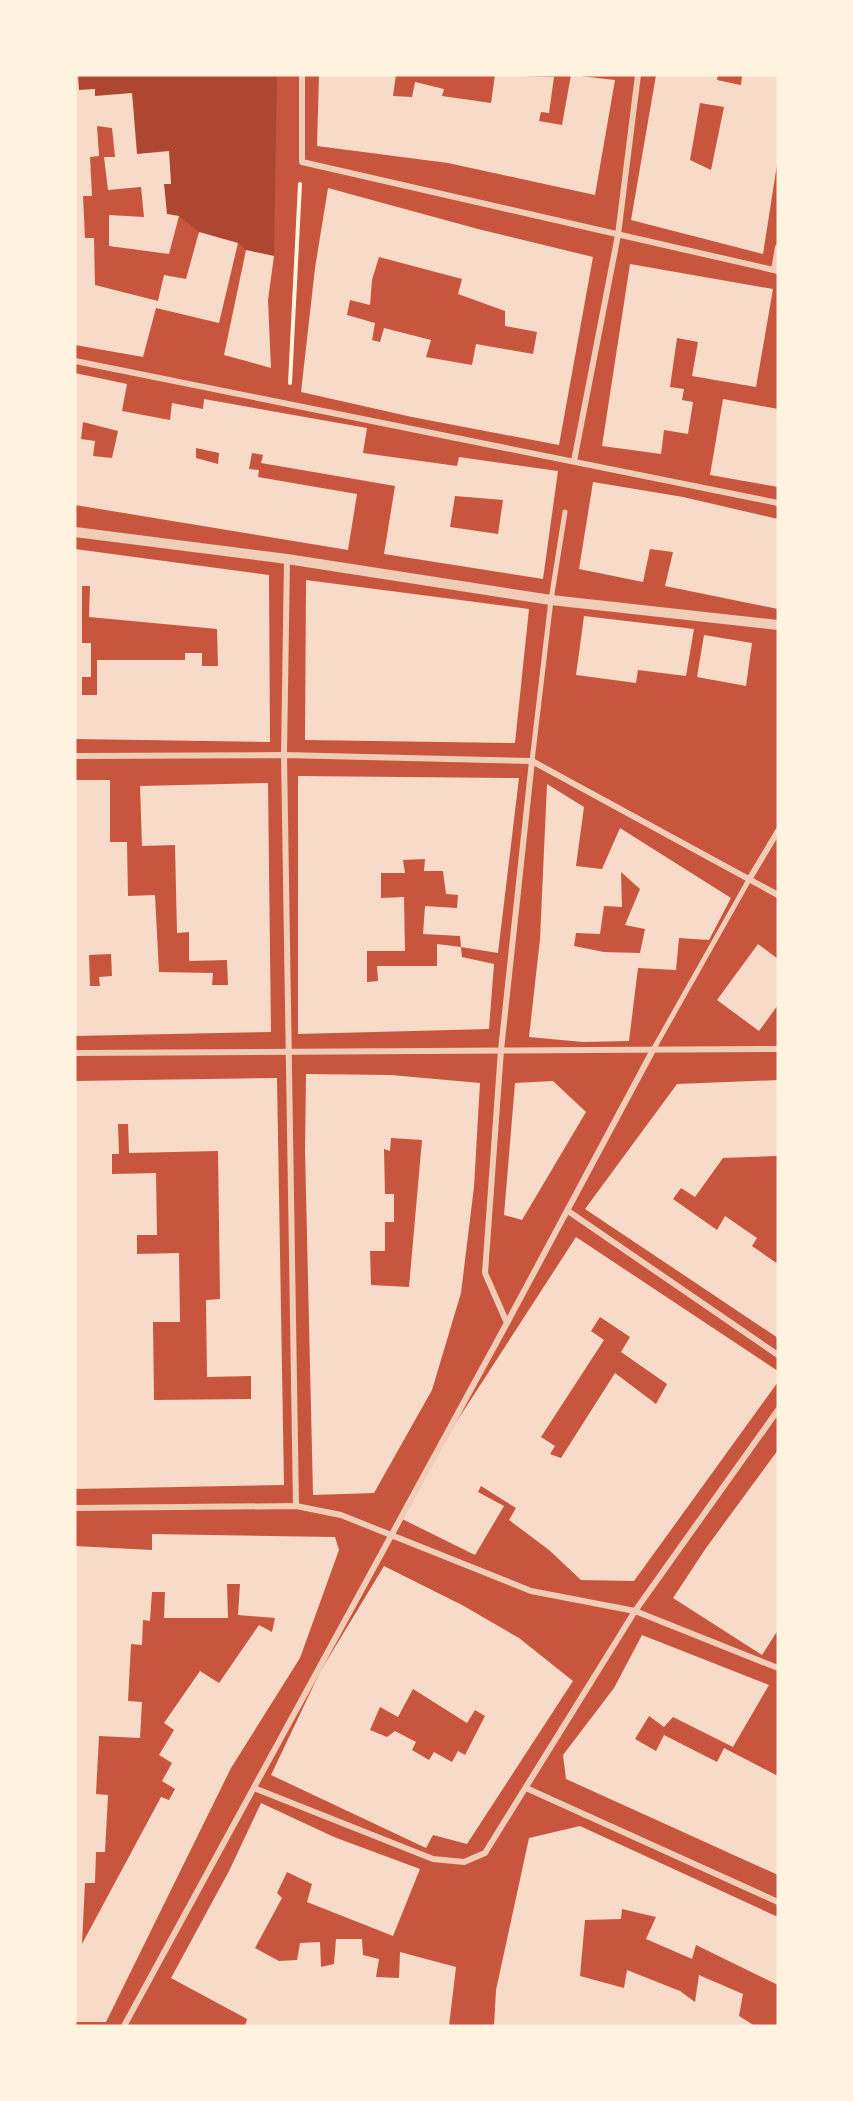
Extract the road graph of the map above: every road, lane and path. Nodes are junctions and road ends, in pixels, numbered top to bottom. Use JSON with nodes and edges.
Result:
{"nodes":[{"id":1,"x":302,"y":75,"type":"edge"},
{"id":2,"x":638,"y":75,"type":"edge"},
{"id":3,"x":302,"y":162,"type":"junction"},
{"id":4,"x":618,"y":235,"type":"junction"},
{"id":5,"x":778,"y":247,"type":"edge"},
{"id":6,"x":776,"y":270,"type":"edge"},
{"id":7,"x":75,"y":361,"type":"edge"},
{"id":8,"x":290,"y":402,"type":"junction"},
{"id":9,"x":574,"y":460,"type":"junction"},
{"id":10,"x":778,"y":503,"type":"edge"},
{"id":11,"x":565,"y":512,"type":"dead end"},
{"id":12,"x":75,"y":532,"type":"edge"},
{"id":13,"x":287,"y":559,"type":"junction"},
{"id":14,"x":551,"y":600,"type":"junction"},
{"id":15,"x":778,"y":625,"type":"edge"},
{"id":16,"x":284,"y":755,"type":"junction"},
{"id":17,"x":75,"y":756,"type":"edge"},
{"id":18,"x":532,"y":761,"type":"junction"},
{"id":19,"x":778,"y":831,"type":"edge"},
{"id":20,"x":750,"y":878,"type":"junction"},
{"id":21,"x":778,"y":895,"type":"edge"},
{"id":22,"x":778,"y":1049,"type":"edge"},
{"id":23,"x":501,"y":1050,"type":"junction"},
{"id":24,"x":652,"y":1050,"type":"junction"},
{"id":25,"x":289,"y":1052,"type":"junction"},
{"id":26,"x":75,"y":1053,"type":"edge"},
{"id":27,"x":568,"y":1211,"type":"junction"},
{"id":28,"x":507,"y":1323,"type":"junction"},
{"id":29,"x":778,"y":1355,"type":"edge"},
{"id":30,"x":778,"y":1410,"type":"edge"},
{"id":31,"x":296,"y":1506,"type":"junction"},
{"id":32,"x":75,"y":1508,"type":"edge"},
{"id":33,"x":391,"y":1536,"type":"junction"},
{"id":34,"x":635,"y":1611,"type":"junction"},
{"id":35,"x":778,"y":1668,"type":"edge"},
{"id":36,"x":254,"y":1788,"type":"junction"},
{"id":37,"x":526,"y":1788,"type":"junction"},
{"id":38,"x":778,"y":1902,"type":"edge"},
{"id":39,"x":124,"y":2026,"type":"edge"}],
"edges":[{"from":1,"to":3,"type":"street"},
{"from":2,"to":4,"type":"street"},
{"from":3,"to":4,"type":"street"},
{"from":3,"to":8,"type":"path"},
{"from":4,"to":6,"type":"street"},
{"from":4,"to":9,"type":"street"},
{"from":5,"to":6,"type":"street"},
{"from":7,"to":8,"type":"street"},
{"from":8,"to":9,"type":"street"},
{"from":9,"to":10,"type":"street"},
{"from":11,"to":14,"type":"street"},
{"from":12,"to":13,"type":"street"},
{"from":13,"to":14,"type":"street"},
{"from":13,"to":16,"type":"street"},
{"from":14,"to":15,"type":"street"},
{"from":14,"to":18,"type":"street"},
{"from":16,"to":17,"type":"street"},
{"from":16,"to":18,"type":"street"},
{"from":16,"to":25,"type":"street"},
{"from":18,"to":20,"type":"street"},
{"from":18,"to":23,"type":"street"},
{"from":19,"to":20,"type":"street"},
{"from":20,"to":21,"type":"street"},
{"from":20,"to":24,"type":"street"},
{"from":22,"to":24,"type":"street"},
{"from":23,"to":24,"type":"street"},
{"from":23,"to":25,"type":"street"},
{"from":23,"to":28,"type":"street"},
{"from":24,"to":27,"type":"street"},
{"from":25,"to":26,"type":"street"},
{"from":25,"to":31,"type":"street"},
{"from":27,"to":28,"type":"street"},
{"from":27,"to":29,"type":"street"},
{"from":28,"to":33,"type":"street"},
{"from":30,"to":34,"type":"street"},
{"from":31,"to":32,"type":"street"},
{"from":31,"to":33,"type":"street"},
{"from":33,"to":34,"type":"street"},
{"from":33,"to":36,"type":"street"},
{"from":34,"to":35,"type":"street"},
{"from":34,"to":37,"type":"street"},
{"from":36,"to":37,"type":"street"},
{"from":36,"to":39,"type":"street"},
{"from":37,"to":38,"type":"street"}]}
